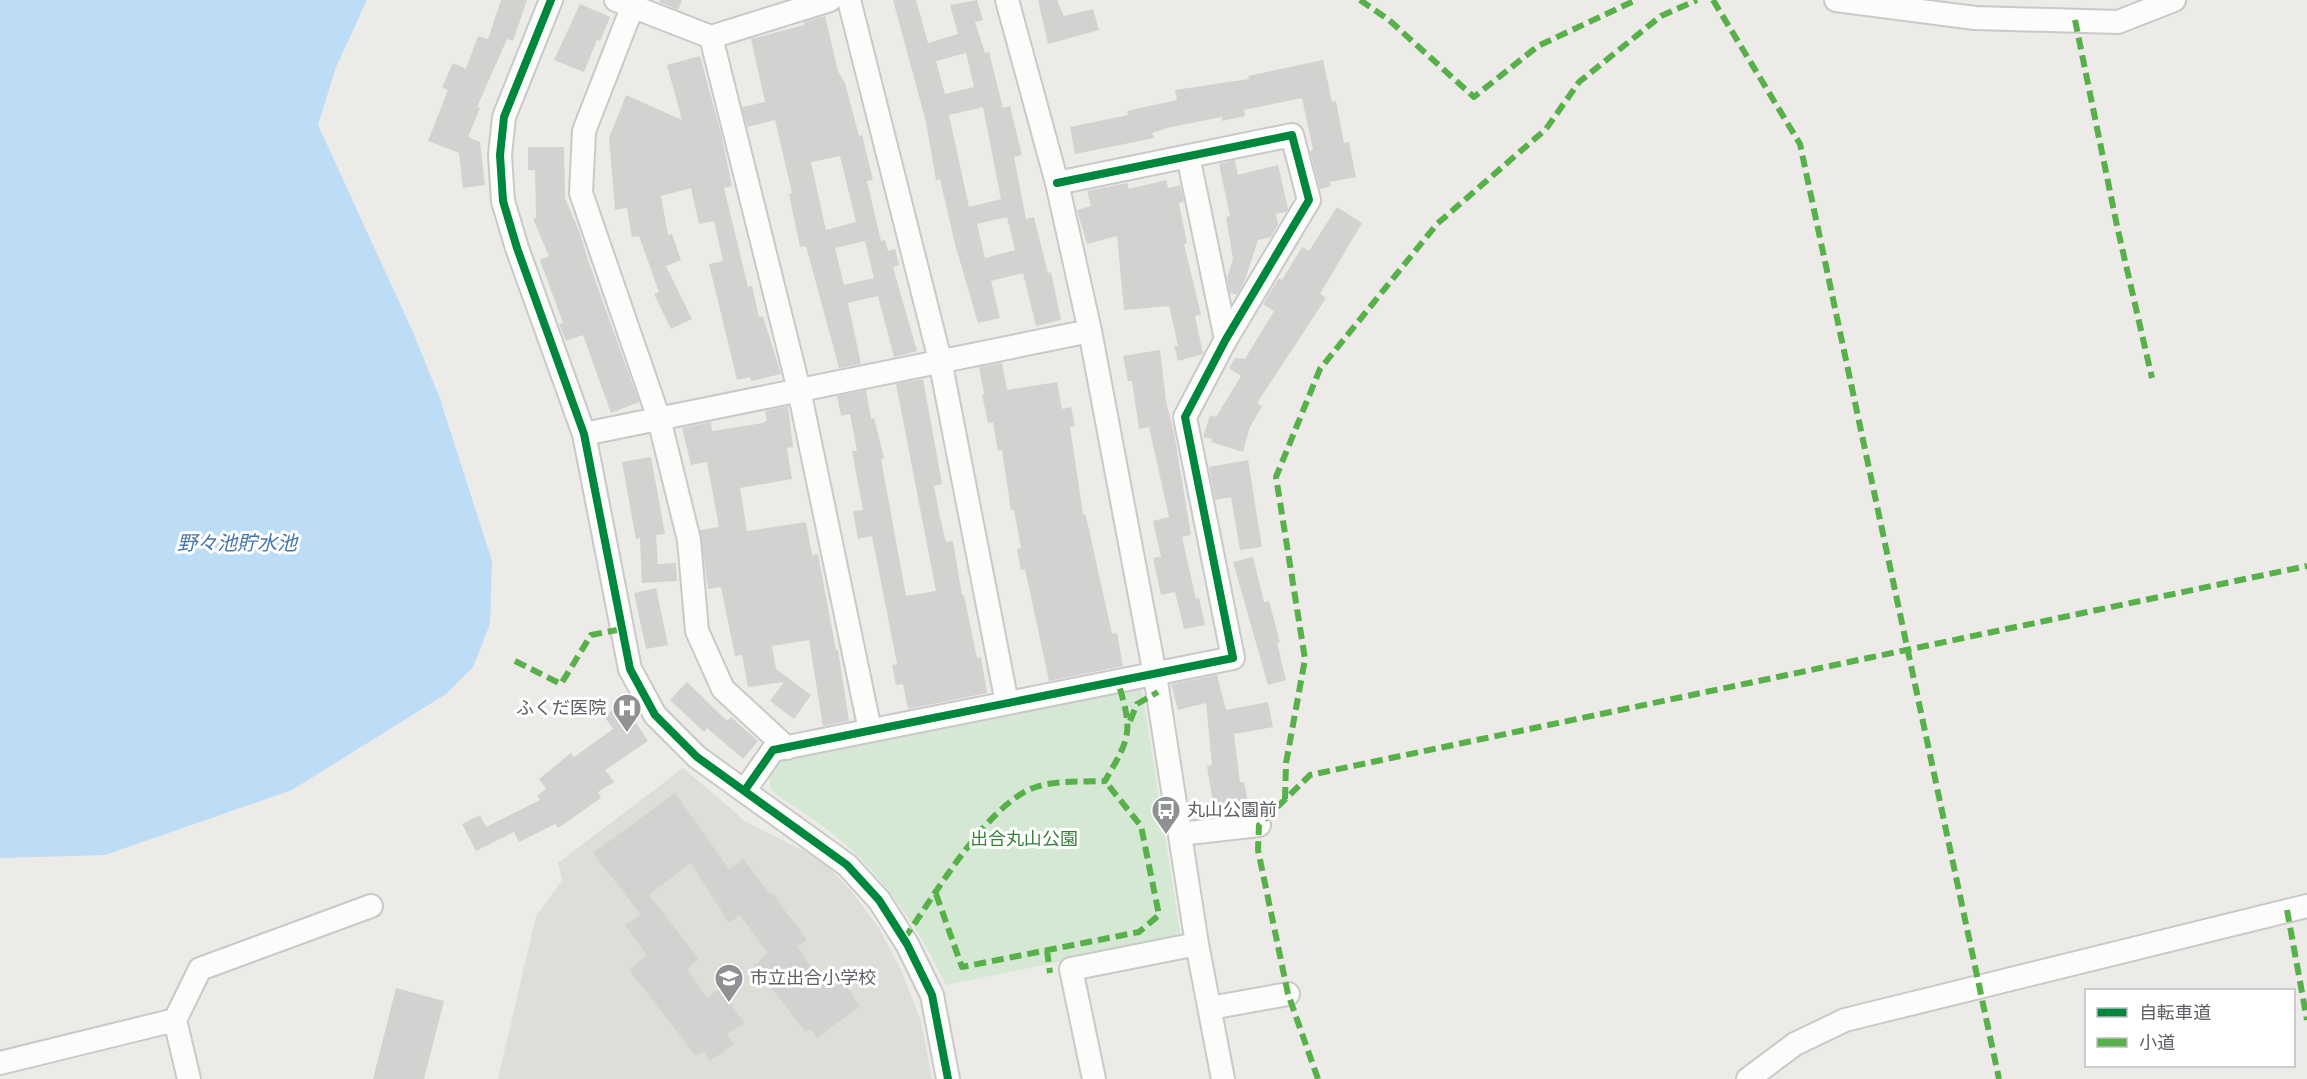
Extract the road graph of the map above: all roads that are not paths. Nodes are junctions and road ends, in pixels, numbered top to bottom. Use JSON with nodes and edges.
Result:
{"nodes":[{"id":1,"x":551,"y":0,"type":"edge"},
{"id":2,"x":830,"y":0,"type":"edge"},
{"id":3,"x":849,"y":0,"type":"edge"},
{"id":4,"x":1007,"y":0,"type":"edge"},
{"id":5,"x":1836,"y":0,"type":"edge"},
{"id":6,"x":2174,"y":0,"type":"edge"},
{"id":7,"x":628,"y":2,"type":"edge"},
{"id":8,"x":711,"y":37,"type":"junction"},
{"id":9,"x":1188,"y":156,"type":"junction"},
{"id":10,"x":1057,"y":183,"type":"junction"},
{"id":11,"x":1090,"y":331,"type":"junction"},
{"id":12,"x":1226,"y":339,"type":"junction"},
{"id":13,"x":940,"y":360,"type":"junction"},
{"id":14,"x":799,"y":390,"type":"junction"},
{"id":15,"x":659,"y":419,"type":"junction"},
{"id":16,"x":584,"y":434,"type":"junction"},
{"id":17,"x":1155,"y":675,"type":"junction"},
{"id":18,"x":1007,"y":703,"type":"junction"},
{"id":19,"x":870,"y":730,"type":"junction"},
{"id":20,"x":787,"y":748,"type":"junction"},
{"id":21,"x":746,"y":790,"type":"junction"},
{"id":22,"x":1259,"y":825,"type":"dead end"},
{"id":23,"x":1180,"y":834,"type":"junction"},
{"id":24,"x":371,"y":906,"type":"dead end"},
{"id":25,"x":2307,"y":906,"type":"edge"},
{"id":26,"x":1197,"y":944,"type":"junction"},
{"id":27,"x":1288,"y":994,"type":"dead end"},
{"id":28,"x":1210,"y":1008,"type":"junction"},
{"id":29,"x":175,"y":1020,"type":"junction"},
{"id":30,"x":0,"y":1063,"type":"edge"},
{"id":31,"x":189,"y":1079,"type":"edge"},
{"id":32,"x":948,"y":1079,"type":"edge"},
{"id":33,"x":1094,"y":1079,"type":"edge"},
{"id":34,"x":1223,"y":1079,"type":"edge"},
{"id":35,"x":1748,"y":1079,"type":"edge"}],
"edges":[{"from":1,"to":16,"type":"street"},
{"from":2,"to":8,"type":"street"},
{"from":3,"to":13,"type":"street"},
{"from":4,"to":10,"type":"street"},
{"from":5,"to":6,"type":"street"},
{"from":7,"to":8,"type":"street"},
{"from":7,"to":15,"type":"street"},
{"from":8,"to":14,"type":"street"},
{"from":9,"to":10,"type":"street"},
{"from":9,"to":12,"type":"street"},
{"from":9,"to":12,"type":"street"},
{"from":10,"to":11,"type":"street"},
{"from":11,"to":13,"type":"street"},
{"from":11,"to":17,"type":"street"},
{"from":12,"to":17,"type":"street"},
{"from":13,"to":14,"type":"street"},
{"from":13,"to":18,"type":"street"},
{"from":14,"to":15,"type":"street"},
{"from":14,"to":19,"type":"street"},
{"from":15,"to":16,"type":"street"},
{"from":15,"to":20,"type":"street"},
{"from":16,"to":21,"type":"street"},
{"from":17,"to":18,"type":"street"},
{"from":17,"to":23,"type":"street"},
{"from":18,"to":19,"type":"street"},
{"from":19,"to":20,"type":"street"},
{"from":20,"to":21,"type":"street"},
{"from":21,"to":32,"type":"street"},
{"from":22,"to":23,"type":"street"},
{"from":23,"to":26,"type":"street"},
{"from":24,"to":29,"type":"street"},
{"from":25,"to":35,"type":"street"},
{"from":26,"to":28,"type":"street"},
{"from":26,"to":33,"type":"street"},
{"from":27,"to":28,"type":"street"},
{"from":28,"to":34,"type":"street"},
{"from":29,"to":30,"type":"street"},
{"from":29,"to":31,"type":"street"}]}
